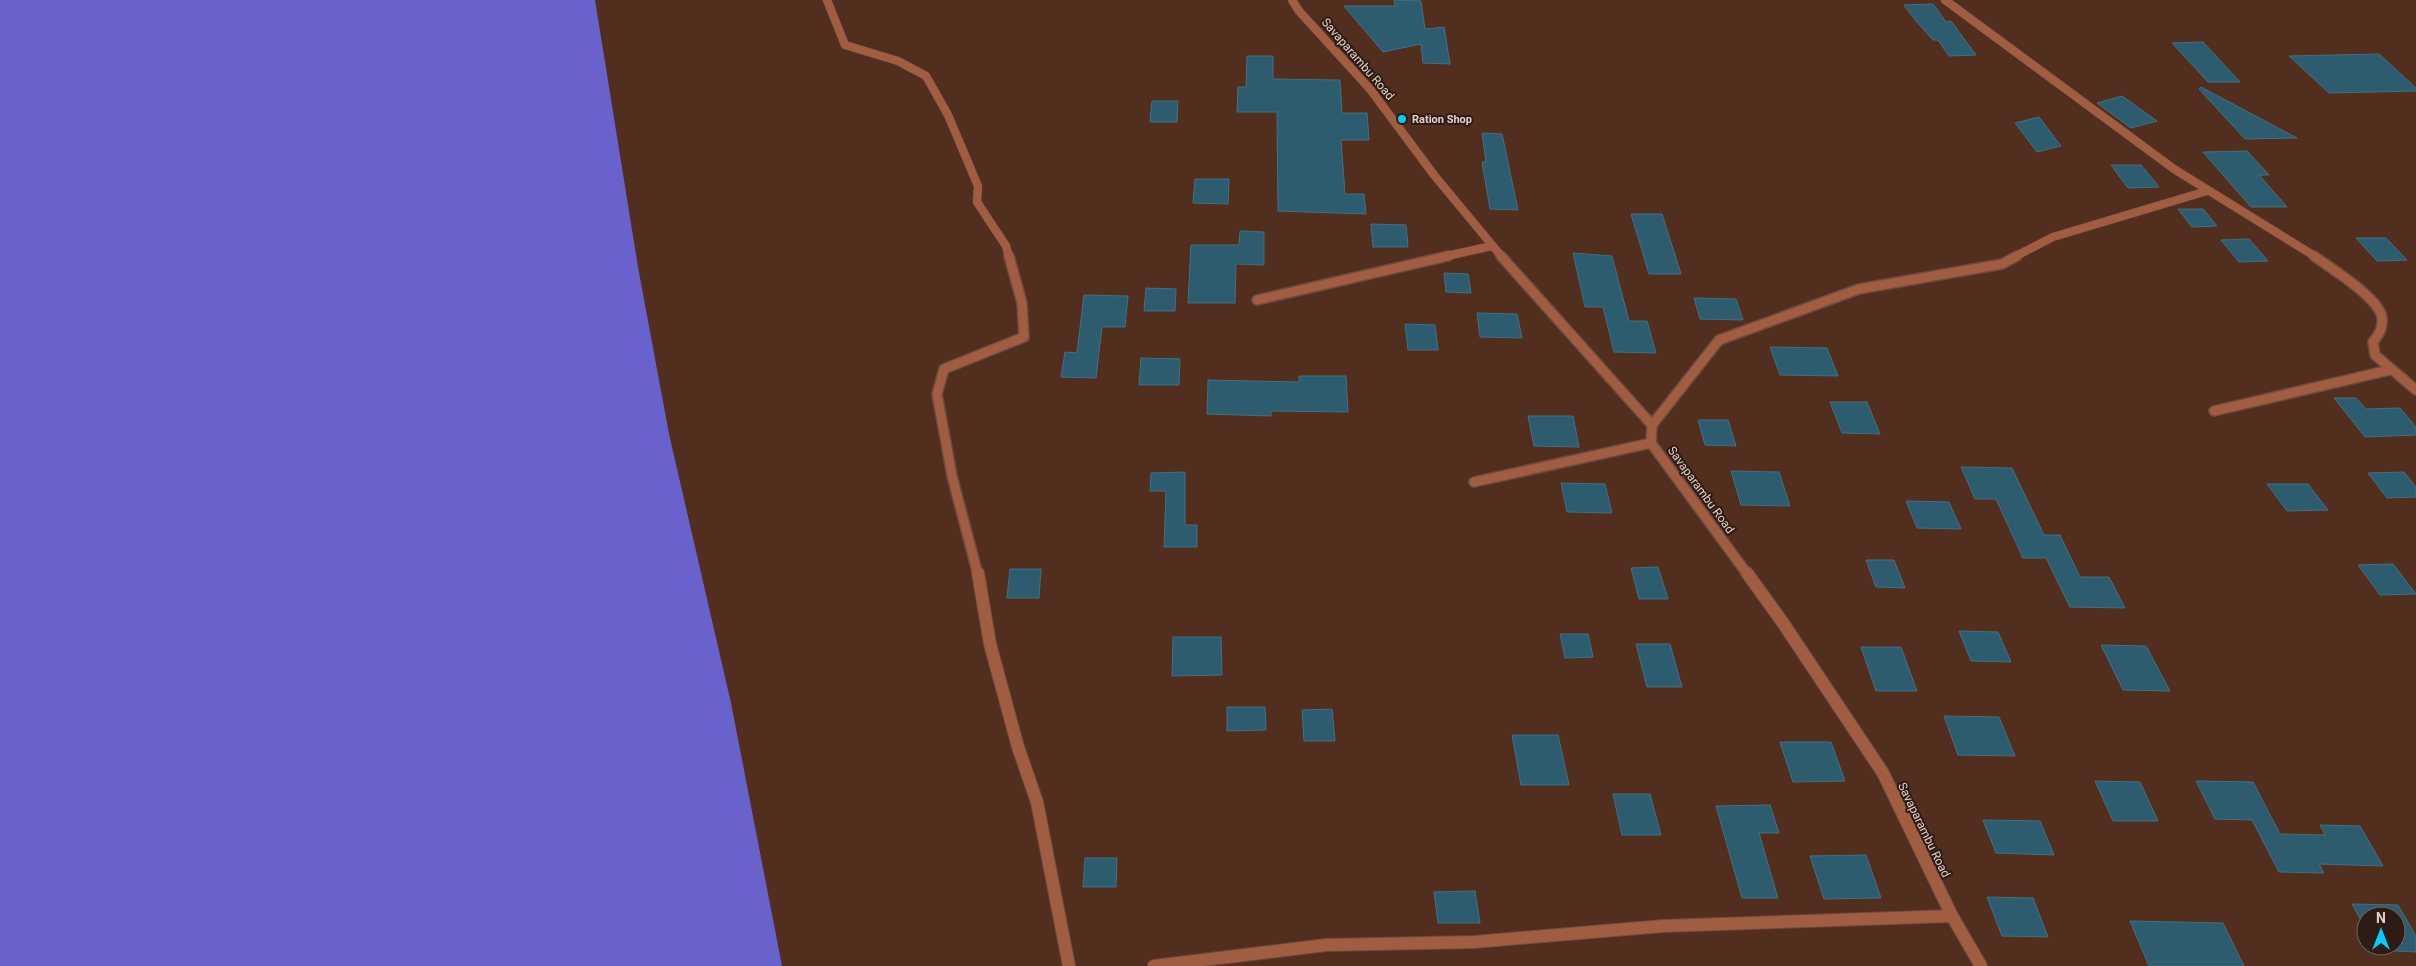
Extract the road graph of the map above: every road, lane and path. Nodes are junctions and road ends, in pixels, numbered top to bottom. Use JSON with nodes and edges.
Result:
{"nodes":[{"id":1,"x":826,"y":0,"type":"edge"},
{"id":2,"x":1292,"y":0,"type":"edge"},
{"id":3,"x":1945,"y":0,"type":"edge"},
{"id":4,"x":2207,"y":191,"type":"junction"},
{"id":5,"x":1492,"y":246,"type":"junction"},
{"id":6,"x":1257,"y":300,"type":"dead end"},
{"id":7,"x":2390,"y":370,"type":"junction"},
{"id":8,"x":2416,"y":390,"type":"edge"},
{"id":9,"x":2214,"y":411,"type":"dead end"},
{"id":10,"x":1652,"y":425,"type":"junction"},
{"id":11,"x":1651,"y":443,"type":"junction"},
{"id":12,"x":1474,"y":482,"type":"dead end"},
{"id":13,"x":1952,"y":916,"type":"junction"},
{"id":14,"x":1069,"y":966,"type":"edge"},
{"id":15,"x":1154,"y":966,"type":"edge"},
{"id":16,"x":1981,"y":966,"type":"edge"}],
"edges":[{"from":1,"to":14,"type":"street"},
{"from":2,"to":5,"type":"street","name":"Savaparambu Road"},
{"from":3,"to":4,"type":"street"},
{"from":4,"to":7,"type":"street"},
{"from":4,"to":10,"type":"street"},
{"from":5,"to":6,"type":"street"},
{"from":5,"to":10,"type":"street","name":"Savaparambu Road"},
{"from":7,"to":8,"type":"street"},
{"from":7,"to":9,"type":"street"},
{"from":10,"to":11,"type":"street","name":"Savaparambu Road"},
{"from":11,"to":12,"type":"street"},
{"from":11,"to":13,"type":"street","name":"Savaparambu Road"},
{"from":13,"to":15,"type":"street"},
{"from":13,"to":16,"type":"street","name":"Savaparambu Road"}]}
